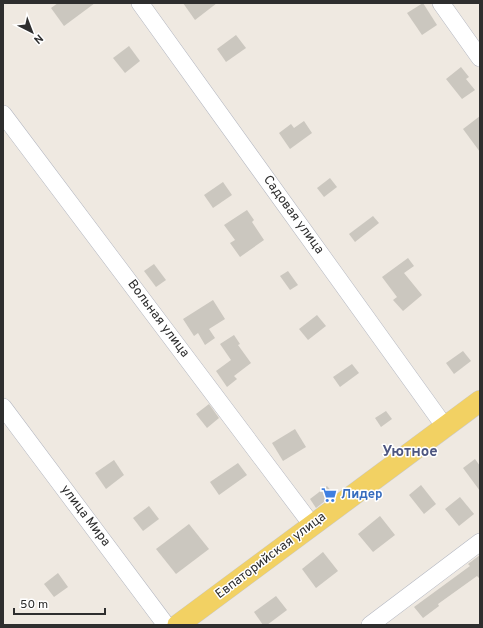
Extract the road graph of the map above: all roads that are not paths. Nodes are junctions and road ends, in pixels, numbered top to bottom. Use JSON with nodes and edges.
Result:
{"nodes":[{"id":1,"x":140,"y":3,"type":"edge"},
{"id":2,"x":441,"y":3,"type":"edge"},
{"id":3,"x":480,"y":58,"type":"edge"},
{"id":4,"x":3,"y":114,"type":"edge"},
{"id":5,"x":480,"y":401,"type":"edge"},
{"id":6,"x":3,"y":406,"type":"edge"},
{"id":7,"x":445,"y":427,"type":"junction"},
{"id":8,"x":312,"y":525,"type":"junction"},
{"id":9,"x":480,"y":542,"type":"edge"},
{"id":10,"x":166,"y":625,"type":"edge"},
{"id":11,"x":178,"y":625,"type":"edge"},
{"id":12,"x":370,"y":625,"type":"edge"}],
"edges":[{"from":1,"to":7,"type":"street","name":"Садовая улица"},
{"from":2,"to":3,"type":"street"},
{"from":4,"to":8,"type":"street","name":"Вольная улица"},
{"from":5,"to":7,"type":"main road","name":"Евпаторийская улица"},
{"from":6,"to":10,"type":"street","name":"улица Мира"},
{"from":7,"to":8,"type":"main road","name":"Евпаторийская улица"},
{"from":8,"to":11,"type":"main road","name":"Евпаторийская улица"},
{"from":9,"to":12,"type":"street"}]}
